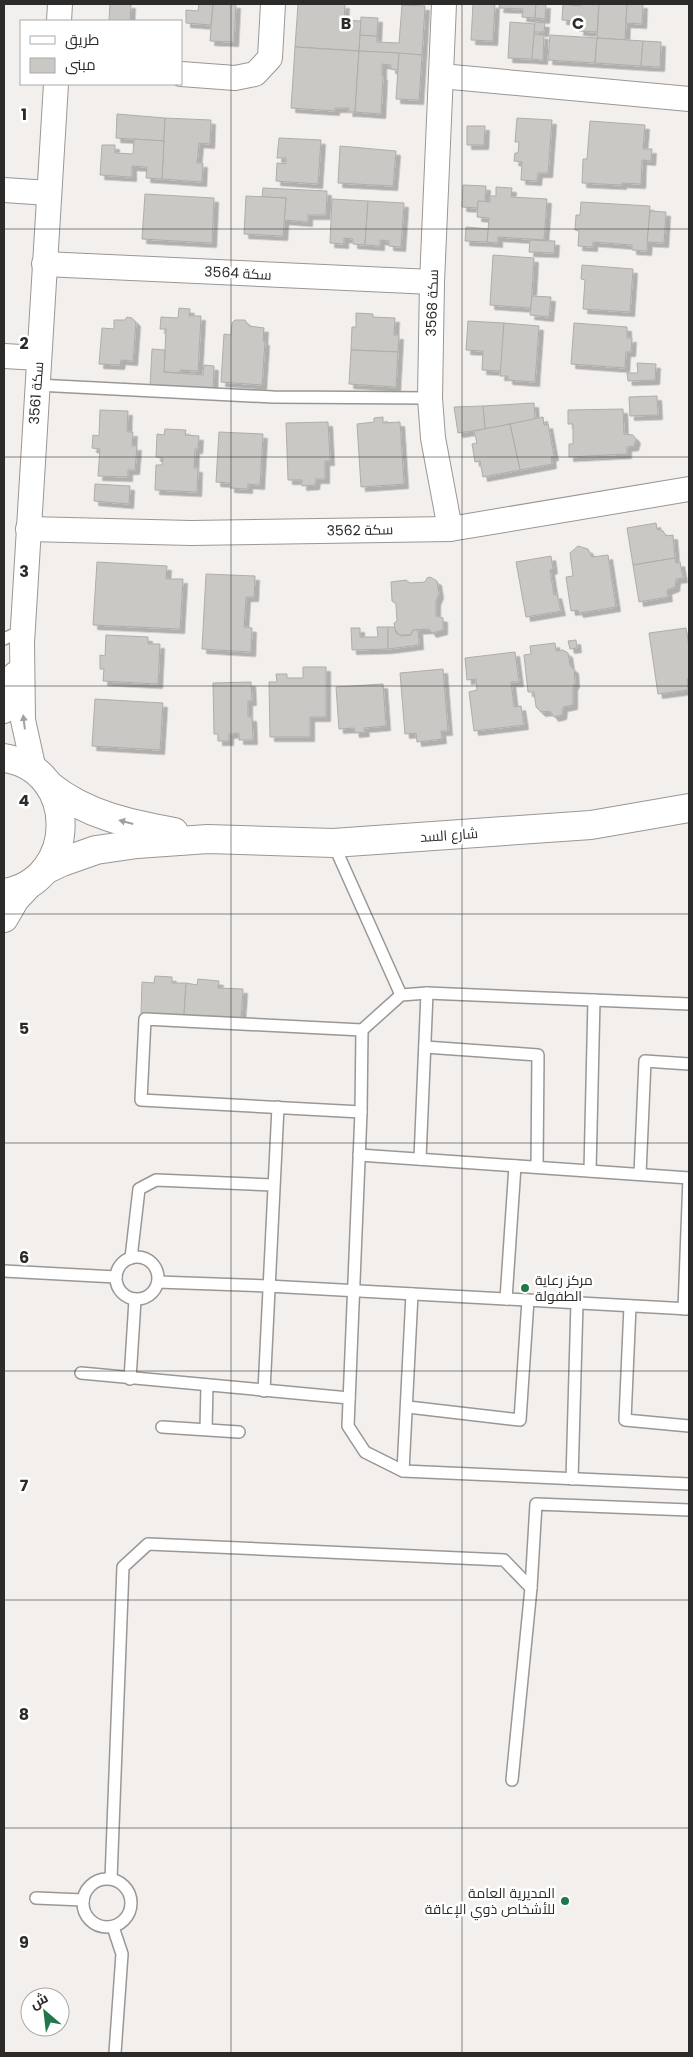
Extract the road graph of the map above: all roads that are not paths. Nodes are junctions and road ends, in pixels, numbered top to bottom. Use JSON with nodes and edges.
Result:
{"nodes":[{"id":1,"x":60,"y":4,"type":"edge"},
{"id":2,"x":273,"y":4,"type":"edge"},
{"id":3,"x":444,"y":4,"type":"edge"},
{"id":4,"x":59,"y":20,"type":"edge"},
{"id":5,"x":182,"y":74,"type":"edge"},
{"id":6,"x":440,"y":76,"type":"junction"},
{"id":7,"x":56,"y":85,"type":"edge"},
{"id":8,"x":689,"y":99,"type":"edge"},
{"id":9,"x":4,"y":190,"type":"edge"},
{"id":10,"x":49,"y":193,"type":"junction"},
{"id":11,"x":44,"y":264,"type":"junction"},
{"id":12,"x":432,"y":282,"type":"junction"},
{"id":13,"x":4,"y":356,"type":"edge"},
{"id":14,"x":38,"y":358,"type":"junction"},
{"id":15,"x":37,"y":385,"type":"junction"},
{"id":16,"x":430,"y":398,"type":"junction"},
{"id":17,"x":689,"y":489,"type":"edge"},
{"id":18,"x":28,"y":529,"type":"junction"},
{"id":19,"x":450,"y":529,"type":"junction"},
{"id":20,"x":16,"y":637,"type":"edge"},
{"id":21,"x":4,"y":711,"type":"edge"},
{"id":22,"x":4,"y":758,"type":"edge"},
{"id":23,"x":42,"y":778,"type":"junction"},
{"id":24,"x":689,"y":808,"type":"edge"},
{"id":25,"x":208,"y":839,"type":"junction"},
{"id":26,"x":333,"y":843,"type":"junction"},
{"id":27,"x":26,"y":883,"type":"edge"},
{"id":28,"x":4,"y":918,"type":"edge"},
{"id":29,"x":427,"y":993,"type":"junction"},
{"id":30,"x":401,"y":995,"type":"junction"},
{"id":31,"x":594,"y":1000,"type":"junction"},
{"id":32,"x":689,"y":1004,"type":"edge"},
{"id":33,"x":362,"y":1030,"type":"junction"},
{"id":34,"x":425,"y":1047,"type":"junction"},
{"id":35,"x":689,"y":1064,"type":"edge"},
{"id":36,"x":278,"y":1107,"type":"junction"},
{"id":37,"x":361,"y":1112,"type":"junction"},
{"id":38,"x":359,"y":1155,"type":"junction"},
{"id":39,"x":420,"y":1159,"type":"junction"},
{"id":40,"x":515,"y":1166,"type":"junction"},
{"id":41,"x":537,"y":1167,"type":"junction"},
{"id":42,"x":590,"y":1171,"type":"junction"},
{"id":43,"x":640,"y":1174,"type":"junction"},
{"id":44,"x":689,"y":1178,"type":"edge"},
{"id":45,"x":273,"y":1185,"type":"junction"},
{"id":46,"x":131,"y":1258,"type":"junction"},
{"id":47,"x":4,"y":1271,"type":"edge"},
{"id":48,"x":116,"y":1277,"type":"junction"},
{"id":49,"x":158,"y":1282,"type":"junction"},
{"id":50,"x":268,"y":1286,"type":"junction"},
{"id":51,"x":352,"y":1290,"type":"junction"},
{"id":52,"x":412,"y":1294,"type":"junction"},
{"id":53,"x":506,"y":1299,"type":"junction"},
{"id":54,"x":136,"y":1300,"type":"junction"},
{"id":55,"x":528,"y":1300,"type":"junction"},
{"id":56,"x":577,"y":1303,"type":"junction"},
{"id":57,"x":630,"y":1306,"type":"junction"},
{"id":58,"x":687,"y":1309,"type":"edge"},
{"id":59,"x":81,"y":1374,"type":"dead end"},
{"id":60,"x":130,"y":1379,"type":"junction"},
{"id":61,"x":207,"y":1386,"type":"junction"},
{"id":62,"x":264,"y":1391,"type":"junction"},
{"id":63,"x":349,"y":1398,"type":"junction"},
{"id":64,"x":408,"y":1407,"type":"junction"},
{"id":65,"x":689,"y":1426,"type":"edge"},
{"id":66,"x":162,"y":1427,"type":"dead end"},
{"id":67,"x":206,"y":1429,"type":"junction"},
{"id":68,"x":239,"y":1432,"type":"dead end"},
{"id":69,"x":403,"y":1471,"type":"junction"},
{"id":70,"x":572,"y":1478,"type":"junction"},
{"id":71,"x":689,"y":1484,"type":"edge"},
{"id":72,"x":689,"y":1510,"type":"edge"},
{"id":73,"x":531,"y":1588,"type":"junction"},
{"id":74,"x":512,"y":1780,"type":"dead end"},
{"id":75,"x":111,"y":1879,"type":"junction"},
{"id":76,"x":36,"y":1898,"type":"dead end"},
{"id":77,"x":83,"y":1900,"type":"junction"},
{"id":78,"x":113,"y":1927,"type":"junction"},
{"id":79,"x":116,"y":2053,"type":"edge"}],
"edges":[{"from":1,"to":4,"type":"street"},
{"from":2,"to":5,"type":"street"},
{"from":3,"to":6,"type":"street","name":"سكة 3568"},
{"from":6,"to":8,"type":"street"},
{"from":6,"to":12,"type":"street","name":"سكة 3568"},
{"from":7,"to":10,"type":"street","name":"سكة 3561"},
{"from":9,"to":10,"type":"street"},
{"from":10,"to":11,"type":"street","name":"سكة 3561"},
{"from":11,"to":12,"type":"street","name":"سكة 3564"},
{"from":11,"to":14,"type":"street","name":"سكة 3561"},
{"from":12,"to":16,"type":"street","name":"سكة 3568"},
{"from":13,"to":14,"type":"street"},
{"from":14,"to":15,"type":"street","name":"سكة 3561"},
{"from":15,"to":16,"type":"lane"},
{"from":15,"to":18,"type":"street","name":"سكة 3561"},
{"from":16,"to":19,"type":"street","name":"سكة 3568"},
{"from":17,"to":19,"type":"street","name":"سكة 3562"},
{"from":18,"to":19,"type":"street","name":"سكة 3562"},
{"from":18,"to":20,"type":"street","name":"سكة 3561"},
{"from":20,"to":21,"type":"street","name":"سكة 3561"},
{"from":23,"to":20,"type":"street","name":"سكة 3561","one_way":true},
{"from":22,"to":23,"type":"street","name":"شارع السد"},
{"from":25,"to":23,"type":"street","name":"شارع السد","one_way":true},
{"from":23,"to":27,"type":"street"},
{"from":24,"to":26,"type":"street","name":"شارع السد"},
{"from":25,"to":26,"type":"street","name":"شارع السد"},
{"from":25,"to":27,"type":"street","name":"شارع السد"},
{"from":26,"to":30,"type":"lane"},
{"from":27,"to":28,"type":"street"},
{"from":29,"to":30,"type":"lane"},
{"from":29,"to":31,"type":"lane"},
{"from":29,"to":34,"type":"lane"},
{"from":30,"to":33,"type":"lane"},
{"from":31,"to":32,"type":"lane"},
{"from":31,"to":42,"type":"lane"},
{"from":33,"to":36,"type":"lane"},
{"from":33,"to":37,"type":"lane"},
{"from":34,"to":39,"type":"lane"},
{"from":34,"to":41,"type":"lane"},
{"from":35,"to":43,"type":"lane"},
{"from":36,"to":37,"type":"lane"},
{"from":36,"to":45,"type":"lane"},
{"from":37,"to":38,"type":"lane"},
{"from":38,"to":39,"type":"lane"},
{"from":38,"to":51,"type":"lane"},
{"from":39,"to":40,"type":"lane"},
{"from":40,"to":41,"type":"lane"},
{"from":40,"to":53,"type":"lane"},
{"from":41,"to":42,"type":"lane"},
{"from":42,"to":43,"type":"lane"},
{"from":43,"to":44,"type":"lane"},
{"from":44,"to":58,"type":"lane"},
{"from":45,"to":46,"type":"lane"},
{"from":45,"to":50,"type":"lane"},
{"from":46,"to":48,"type":"lane"},
{"from":46,"to":49,"type":"lane"},
{"from":47,"to":48,"type":"lane"},
{"from":48,"to":54,"type":"lane"},
{"from":49,"to":50,"type":"lane"},
{"from":49,"to":54,"type":"lane"},
{"from":50,"to":51,"type":"lane"},
{"from":50,"to":62,"type":"lane"},
{"from":51,"to":52,"type":"lane"},
{"from":51,"to":63,"type":"lane"},
{"from":52,"to":53,"type":"lane"},
{"from":52,"to":64,"type":"lane"},
{"from":53,"to":55,"type":"lane"},
{"from":54,"to":60,"type":"lane"},
{"from":55,"to":56,"type":"lane"},
{"from":55,"to":64,"type":"lane"},
{"from":56,"to":57,"type":"lane"},
{"from":56,"to":70,"type":"lane"},
{"from":57,"to":58,"type":"lane"},
{"from":57,"to":65,"type":"lane"},
{"from":59,"to":60,"type":"lane"},
{"from":60,"to":61,"type":"lane"},
{"from":61,"to":62,"type":"lane"},
{"from":61,"to":67,"type":"lane"},
{"from":62,"to":63,"type":"lane"},
{"from":63,"to":69,"type":"lane"},
{"from":64,"to":69,"type":"lane"},
{"from":66,"to":67,"type":"lane"},
{"from":67,"to":68,"type":"lane"},
{"from":69,"to":70,"type":"lane"},
{"from":70,"to":71,"type":"lane"},
{"from":72,"to":73,"type":"lane"},
{"from":73,"to":74,"type":"lane"},
{"from":73,"to":75,"type":"lane"},
{"from":75,"to":77,"type":"lane"},
{"from":75,"to":78,"type":"lane"},
{"from":76,"to":77,"type":"lane"},
{"from":77,"to":78,"type":"lane"},
{"from":78,"to":79,"type":"lane"}]}
